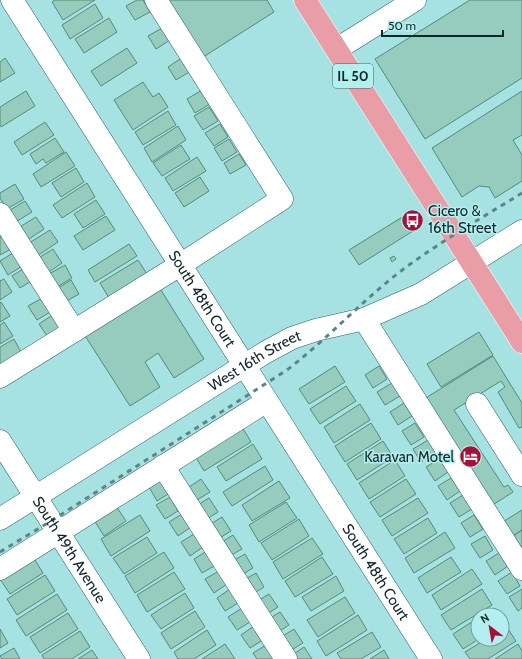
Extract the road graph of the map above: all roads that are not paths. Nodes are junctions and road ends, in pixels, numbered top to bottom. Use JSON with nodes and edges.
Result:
{"nodes":[{"id":1,"x":12,"y":0,"type":"edge"},
{"id":2,"x":156,"y":0,"type":"edge"},
{"id":3,"x":415,"y":0,"type":"edge"},
{"id":4,"x":307,"y":1,"type":"edge"},
{"id":5,"x":336,"y":49,"type":"junction"},
{"id":6,"x":0,"y":214,"type":"edge"},
{"id":7,"x":522,"y":231,"type":"edge"},
{"id":8,"x":472,"y":262,"type":"junction"},
{"id":9,"x":180,"y":264,"type":"junction"},
{"id":10,"x":364,"y":319,"type":"junction"},
{"id":11,"x":74,"y":331,"type":"junction"},
{"id":12,"x":522,"y":342,"type":"edge"},
{"id":13,"x":244,"y":366,"type":"junction"},
{"id":14,"x":0,"y":377,"type":"edge"},
{"id":15,"x":267,"y":400,"type":"junction"},
{"id":16,"x":477,"y":404,"type":"dead end"},
{"id":17,"x":0,"y":441,"type":"edge"},
{"id":18,"x":163,"y":466,"type":"junction"},
{"id":19,"x":522,"y":475,"type":"edge"},
{"id":20,"x":35,"y":497,"type":"junction"},
{"id":21,"x":0,"y":519,"type":"edge"},
{"id":22,"x":58,"y":532,"type":"junction"},
{"id":23,"x":0,"y":569,"type":"edge"},
{"id":24,"x":522,"y":569,"type":"edge"},
{"id":25,"x":139,"y":659,"type":"edge"},
{"id":26,"x":286,"y":659,"type":"edge"},
{"id":27,"x":431,"y":659,"type":"edge"}],
"edges":[{"from":1,"to":9,"type":"street","name":"South 48th Court"},
{"from":2,"to":9,"type":"street"},
{"from":3,"to":5,"type":"street"},
{"from":4,"to":5,"type":"main road","number":"IL 50"},
{"from":5,"to":8,"type":"main road","number":"IL 50"},
{"from":6,"to":11,"type":"street"},
{"from":7,"to":8,"type":"street","name":"West 16th Street"},
{"from":8,"to":10,"type":"street","name":"West 16th Street"},
{"from":8,"to":12,"type":"main road","number":"IL 50"},
{"from":9,"to":11,"type":"street"},
{"from":9,"to":13,"type":"street","name":"South 48th Court"},
{"from":10,"to":13,"type":"street","name":"West 16th Street"},
{"from":10,"to":24,"type":"street"},
{"from":11,"to":14,"type":"street"},
{"from":13,"to":15,"type":"street","name":"South 48th Court"},
{"from":13,"to":20,"type":"street","name":"West 16th Street"},
{"from":15,"to":18,"type":"street"},
{"from":15,"to":27,"type":"street","name":"South 48th Court"},
{"from":16,"to":19,"type":"street"},
{"from":17,"to":20,"type":"street","name":"South 49th Avenue"},
{"from":18,"to":22,"type":"street"},
{"from":18,"to":26,"type":"street"},
{"from":20,"to":21,"type":"street","name":"West 16th Street"},
{"from":20,"to":22,"type":"street","name":"South 49th Avenue"},
{"from":22,"to":23,"type":"street"},
{"from":22,"to":25,"type":"street","name":"South 49th Avenue"}]}
